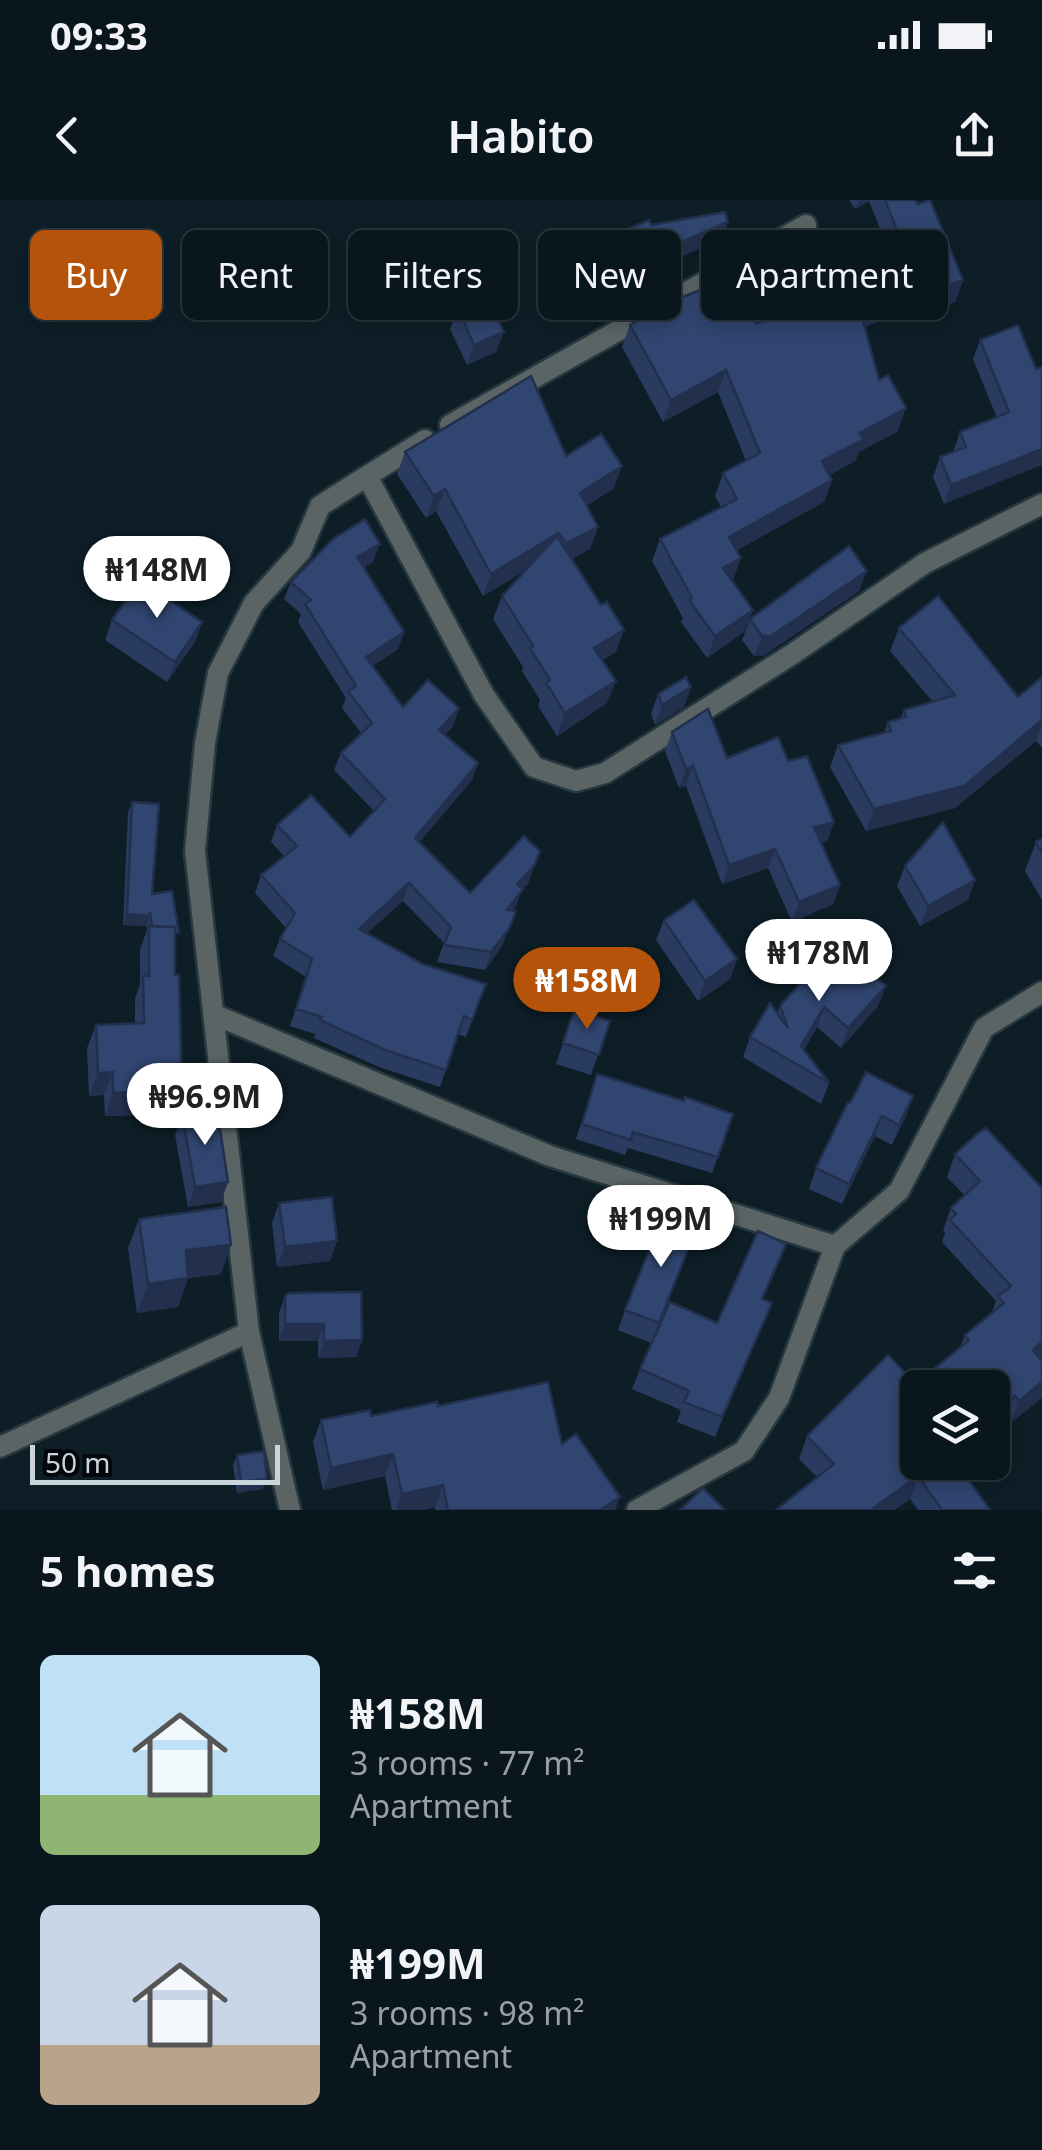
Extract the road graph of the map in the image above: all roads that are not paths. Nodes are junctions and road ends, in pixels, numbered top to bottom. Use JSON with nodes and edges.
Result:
{"nodes":[{"id":1,"x":806,"y":225,"type":"dead end"},
{"id":2,"x":366,"y":476,"type":"junction"},
{"id":3,"x":1042,"y":504,"type":"edge"},
{"id":4,"x":1042,"y":992,"type":"edge"},
{"id":5,"x":213,"y":1014,"type":"junction"},
{"id":6,"x":835,"y":1246,"type":"junction"},
{"id":7,"x":249,"y":1332,"type":"junction"},
{"id":8,"x":0,"y":1447,"type":"edge"},
{"id":9,"x":290,"y":1510,"type":"edge"},
{"id":10,"x":637,"y":1510,"type":"edge"}],
"edges":[{"from":1,"to":2,"type":"street"},
{"from":2,"to":3,"type":"street"},
{"from":2,"to":5,"type":"street"},
{"from":4,"to":6,"type":"street"},
{"from":5,"to":6,"type":"street"},
{"from":5,"to":7,"type":"street"},
{"from":6,"to":10,"type":"street"},
{"from":7,"to":8,"type":"street"},
{"from":7,"to":9,"type":"street"}]}
